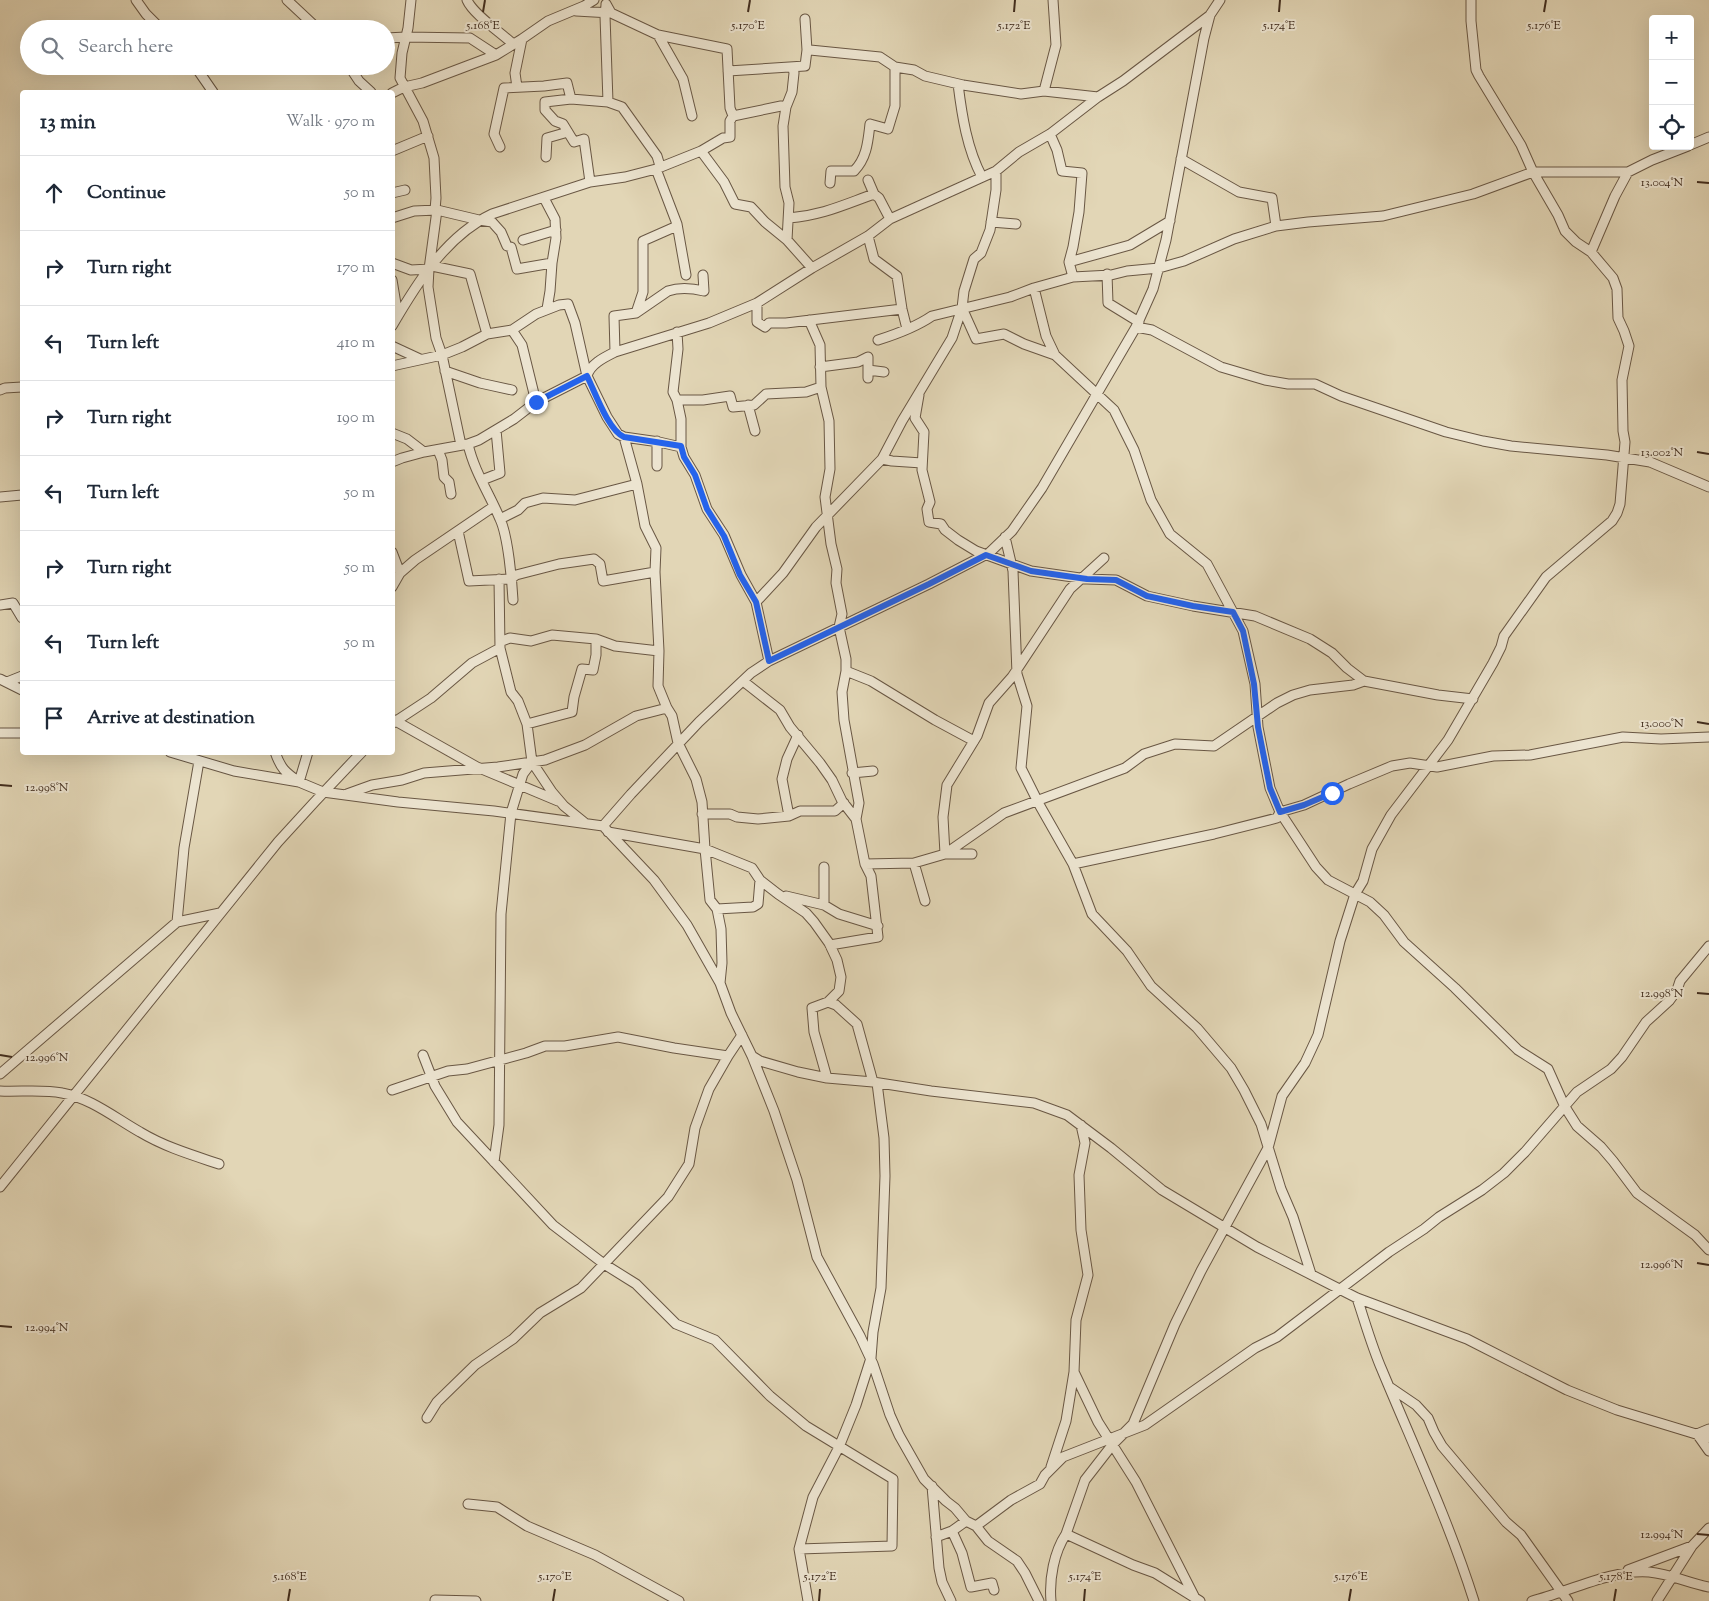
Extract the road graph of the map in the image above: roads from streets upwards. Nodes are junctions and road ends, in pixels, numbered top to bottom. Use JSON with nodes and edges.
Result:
{"nodes":[{"id":1,"x":136,"y":0,"type":"edge"},
{"id":2,"x":287,"y":0,"type":"edge"},
{"id":3,"x":411,"y":0,"type":"edge"},
{"id":4,"x":467,"y":0,"type":"edge"},
{"id":5,"x":594,"y":0,"type":"edge"},
{"id":6,"x":1053,"y":0,"type":"edge"},
{"id":7,"x":1220,"y":0,"type":"edge"},
{"id":8,"x":1470,"y":0,"type":"edge"},
{"id":9,"x":607,"y":8,"type":"edge"},
{"id":10,"x":573,"y":10,"type":"junction"},
{"id":11,"x":1210,"y":15,"type":"junction"},
{"id":12,"x":805,"y":19,"type":"dead end"},
{"id":13,"x":153,"y":20,"type":"edge"},
{"id":14,"x":308,"y":20,"type":"edge"},
{"id":15,"x":658,"y":35,"type":"junction"},
{"id":16,"x":406,"y":37,"type":"junction"},
{"id":17,"x":395,"y":38,"type":"edge"},
{"id":18,"x":522,"y":39,"type":"junction"},
{"id":19,"x":513,"y":44,"type":"junction"},
{"id":20,"x":807,"y":50,"type":"junction"},
{"id":21,"x":496,"y":55,"type":"junction"},
{"id":22,"x":895,"y":67,"type":"junction"},
{"id":23,"x":793,"y":68,"type":"junction"},
{"id":24,"x":728,"y":71,"type":"junction"},
{"id":25,"x":201,"y":75,"type":"edge"},
{"id":26,"x":355,"y":75,"type":"edge"},
{"id":27,"x":958,"y":84,"type":"junction"},
{"id":28,"x":544,"y":86,"type":"junction"},
{"id":29,"x":404,"y":87,"type":"junction"},
{"id":30,"x":517,"y":87,"type":"junction"},
{"id":31,"x":212,"y":90,"type":"edge"},
{"id":32,"x":369,"y":90,"type":"edge"},
{"id":33,"x":1044,"y":90,"type":"junction"},
{"id":34,"x":395,"y":92,"type":"edge"},
{"id":35,"x":1098,"y":97,"type":"junction"},
{"id":36,"x":571,"y":99,"type":"junction"},
{"id":37,"x":545,"y":102,"type":"junction"},
{"id":38,"x":608,"y":102,"type":"junction"},
{"id":39,"x":786,"y":107,"type":"junction"},
{"id":40,"x":692,"y":116,"type":"dead end"},
{"id":41,"x":734,"y":116,"type":"junction"},
{"id":42,"x":568,"y":132,"type":"junction"},
{"id":43,"x":1050,"y":134,"type":"junction"},
{"id":44,"x":428,"y":136,"type":"junction"},
{"id":45,"x":1709,"y":137,"type":"edge"},
{"id":46,"x":1694,"y":144,"type":"edge"},
{"id":47,"x":500,"y":146,"type":"dead end"},
{"id":48,"x":395,"y":150,"type":"edge"},
{"id":49,"x":1678,"y":150,"type":"edge"},
{"id":50,"x":700,"y":151,"type":"junction"},
{"id":51,"x":546,"y":157,"type":"dead end"},
{"id":52,"x":1181,"y":159,"type":"junction"},
{"id":53,"x":658,"y":167,"type":"junction"},
{"id":54,"x":996,"y":171,"type":"junction"},
{"id":55,"x":1534,"y":172,"type":"junction"},
{"id":56,"x":1628,"y":172,"type":"junction"},
{"id":57,"x":982,"y":177,"type":"junction"},
{"id":58,"x":868,"y":180,"type":"dead end"},
{"id":59,"x":590,"y":182,"type":"junction"},
{"id":60,"x":830,"y":183,"type":"dead end"},
{"id":61,"x":405,"y":190,"type":"dead end"},
{"id":62,"x":395,"y":193,"type":"edge"},
{"id":63,"x":874,"y":194,"type":"junction"},
{"id":64,"x":544,"y":198,"type":"junction"},
{"id":65,"x":436,"y":210,"type":"junction"},
{"id":66,"x":395,"y":217,"type":"edge"},
{"id":67,"x":789,"y":218,"type":"junction"},
{"id":68,"x":890,"y":219,"type":"junction"},
{"id":69,"x":479,"y":220,"type":"junction"},
{"id":70,"x":1170,"y":221,"type":"junction"},
{"id":71,"x":991,"y":222,"type":"junction"},
{"id":72,"x":1016,"y":224,"type":"dead end"},
{"id":73,"x":677,"y":226,"type":"junction"},
{"id":74,"x":1276,"y":226,"type":"junction"},
{"id":75,"x":556,"y":230,"type":"junction"},
{"id":76,"x":868,"y":236,"type":"junction"},
{"id":77,"x":523,"y":240,"type":"dead end"},
{"id":78,"x":786,"y":240,"type":"junction"},
{"id":79,"x":1591,"y":252,"type":"junction"},
{"id":80,"x":1068,"y":262,"type":"junction"},
{"id":81,"x":552,"y":263,"type":"junction"},
{"id":82,"x":395,"y":264,"type":"edge"},
{"id":83,"x":430,"y":268,"type":"junction"},
{"id":84,"x":812,"y":268,"type":"junction"},
{"id":85,"x":1159,"y":268,"type":"junction"},
{"id":86,"x":1107,"y":274,"type":"junction"},
{"id":87,"x":686,"y":275,"type":"dead end"},
{"id":88,"x":703,"y":275,"type":"dead end"},
{"id":89,"x":1073,"y":277,"type":"junction"},
{"id":90,"x":1034,"y":288,"type":"junction"},
{"id":91,"x":395,"y":298,"type":"edge"},
{"id":92,"x":757,"y":303,"type":"junction"},
{"id":93,"x":962,"y":308,"type":"junction"},
{"id":94,"x":547,"y":309,"type":"junction"},
{"id":95,"x":902,"y":309,"type":"junction"},
{"id":96,"x":636,"y":313,"type":"junction"},
{"id":97,"x":398,"y":316,"type":"junction"},
{"id":98,"x":810,"y":320,"type":"junction"},
{"id":99,"x":395,"y":321,"type":"edge"},
{"id":100,"x":1138,"y":324,"type":"junction"},
{"id":101,"x":907,"y":329,"type":"junction"},
{"id":102,"x":512,"y":330,"type":"junction"},
{"id":103,"x":677,"y":332,"type":"junction"},
{"id":104,"x":488,"y":334,"type":"junction"},
{"id":105,"x":878,"y":340,"type":"dead end"},
{"id":106,"x":395,"y":347,"type":"edge"},
{"id":107,"x":615,"y":352,"type":"junction"},
{"id":108,"x":442,"y":355,"type":"junction"},
{"id":109,"x":1055,"y":355,"type":"junction"},
{"id":110,"x":420,"y":359,"type":"junction"},
{"id":111,"x":395,"y":365,"type":"edge"},
{"id":112,"x":820,"y":367,"type":"junction"},
{"id":113,"x":445,"y":371,"type":"junction"},
{"id":114,"x":884,"y":372,"type":"dead end"},
{"id":115,"x":587,"y":376,"type":"junction"},
{"id":116,"x":20,"y":387,"type":"edge"},
{"id":117,"x":821,"y":387,"type":"junction"},
{"id":118,"x":0,"y":390,"type":"edge"},
{"id":119,"x":512,"y":390,"type":"dead end"},
{"id":120,"x":1098,"y":393,"type":"junction"},
{"id":121,"x":919,"y":395,"type":"junction"},
{"id":122,"x":677,"y":400,"type":"junction"},
{"id":123,"x":536,"y":402,"type":"junction"},
{"id":124,"x":748,"y":405,"type":"junction"},
{"id":125,"x":496,"y":430,"type":"junction"},
{"id":126,"x":755,"y":431,"type":"dead end"},
{"id":127,"x":395,"y":434,"type":"edge"},
{"id":128,"x":624,"y":437,"type":"junction"},
{"id":129,"x":657,"y":441,"type":"junction"},
{"id":130,"x":464,"y":444,"type":"junction"},
{"id":131,"x":681,"y":446,"type":"junction"},
{"id":132,"x":438,"y":450,"type":"junction"},
{"id":133,"x":424,"y":452,"type":"junction"},
{"id":134,"x":1624,"y":458,"type":"junction"},
{"id":135,"x":882,"y":459,"type":"junction"},
{"id":136,"x":395,"y":461,"type":"edge"},
{"id":137,"x":922,"y":463,"type":"junction"},
{"id":138,"x":656,"y":466,"type":"dead end"},
{"id":139,"x":482,"y":480,"type":"junction"},
{"id":140,"x":637,"y":484,"type":"junction"},
{"id":141,"x":1709,"y":487,"type":"edge"},
{"id":142,"x":452,"y":494,"type":"dead end"},
{"id":143,"x":20,"y":495,"type":"edge"},
{"id":144,"x":0,"y":497,"type":"edge"},
{"id":145,"x":494,"y":507,"type":"junction"},
{"id":146,"x":828,"y":513,"type":"junction"},
{"id":147,"x":501,"y":520,"type":"junction"},
{"id":148,"x":458,"y":531,"type":"junction"},
{"id":149,"x":1006,"y":537,"type":"junction"},
{"id":150,"x":986,"y":555,"type":"junction"},
{"id":151,"x":1104,"y":558,"type":"dead end"},
{"id":152,"x":395,"y":560,"type":"edge"},
{"id":153,"x":1012,"y":564,"type":"junction"},
{"id":154,"x":654,"y":572,"type":"junction"},
{"id":155,"x":400,"y":573,"type":"junction"},
{"id":156,"x":511,"y":579,"type":"junction"},
{"id":157,"x":1082,"y":579,"type":"junction"},
{"id":158,"x":499,"y":580,"type":"junction"},
{"id":159,"x":395,"y":582,"type":"edge"},
{"id":160,"x":513,"y":600,"type":"dead end"},
{"id":161,"x":756,"y":602,"type":"junction"},
{"id":162,"x":0,"y":605,"type":"edge"},
{"id":163,"x":1233,"y":612,"type":"junction"},
{"id":164,"x":20,"y":615,"type":"edge"},
{"id":165,"x":839,"y":627,"type":"junction"},
{"id":166,"x":596,"y":639,"type":"junction"},
{"id":167,"x":501,"y":645,"type":"junction"},
{"id":168,"x":659,"y":651,"type":"junction"},
{"id":169,"x":769,"y":661,"type":"junction"},
{"id":170,"x":1016,"y":670,"type":"junction"},
{"id":171,"x":846,"y":672,"type":"junction"},
{"id":172,"x":20,"y":676,"type":"edge"},
{"id":173,"x":2,"y":680,"type":"edge"},
{"id":174,"x":743,"y":681,"type":"junction"},
{"id":175,"x":1364,"y":681,"type":"junction"},
{"id":176,"x":20,"y":689,"type":"edge"},
{"id":177,"x":1473,"y":698,"type":"junction"},
{"id":178,"x":666,"y":708,"type":"junction"},
{"id":179,"x":1257,"y":717,"type":"junction"},
{"id":180,"x":395,"y":720,"type":"edge"},
{"id":181,"x":395,"y":722,"type":"edge"},
{"id":182,"x":527,"y":724,"type":"junction"},
{"id":183,"x":0,"y":733,"type":"edge"},
{"id":184,"x":20,"y":733,"type":"edge"},
{"id":185,"x":798,"y":736,"type":"junction"},
{"id":186,"x":1709,"y":737,"type":"edge"},
{"id":187,"x":974,"y":741,"type":"junction"},
{"id":188,"x":678,"y":743,"type":"junction"},
{"id":189,"x":180,"y":755,"type":"edge"},
{"id":190,"x":276,"y":755,"type":"edge"},
{"id":191,"x":307,"y":755,"type":"edge"},
{"id":192,"x":359,"y":755,"type":"edge"},
{"id":193,"x":199,"y":761,"type":"junction"},
{"id":194,"x":532,"y":762,"type":"junction"},
{"id":195,"x":1428,"y":766,"type":"junction"},
{"id":196,"x":477,"y":767,"type":"junction"},
{"id":197,"x":873,"y":771,"type":"dead end"},
{"id":198,"x":852,"y":773,"type":"junction"},
{"id":199,"x":299,"y":782,"type":"junction"},
{"id":200,"x":519,"y":785,"type":"junction"},
{"id":201,"x":323,"y":792,"type":"junction"},
{"id":202,"x":344,"y":795,"type":"junction"},
{"id":203,"x":1037,"y":801,"type":"junction"},
{"id":204,"x":561,"y":802,"type":"junction"},
{"id":205,"x":844,"y":803,"type":"junction"},
{"id":206,"x":1280,"y":812,"type":"junction"},
{"id":207,"x":511,"y":813,"type":"junction"},
{"id":208,"x":702,"y":814,"type":"junction"},
{"id":209,"x":789,"y":816,"type":"junction"},
{"id":210,"x":856,"y":819,"type":"junction"},
{"id":211,"x":584,"y":823,"type":"junction"},
{"id":212,"x":605,"y":829,"type":"junction"},
{"id":213,"x":705,"y":848,"type":"junction"},
{"id":214,"x":945,"y":854,"type":"junction"},
{"id":215,"x":972,"y":854,"type":"dead end"},
{"id":216,"x":914,"y":862,"type":"junction"},
{"id":217,"x":865,"y":864,"type":"junction"},
{"id":218,"x":1073,"y":864,"type":"junction"},
{"id":219,"x":824,"y":867,"type":"dead end"},
{"id":220,"x":760,"y":880,"type":"junction"},
{"id":221,"x":778,"y":894,"type":"junction"},
{"id":222,"x":1356,"y":894,"type":"junction"},
{"id":223,"x":925,"y":902,"type":"dead end"},
{"id":224,"x":824,"y":905,"type":"junction"},
{"id":225,"x":717,"y":909,"type":"junction"},
{"id":226,"x":220,"y":913,"type":"junction"},
{"id":227,"x":177,"y":922,"type":"junction"},
{"id":228,"x":878,"y":926,"type":"junction"},
{"id":229,"x":830,"y":945,"type":"junction"},
{"id":230,"x":1709,"y":946,"type":"edge"},
{"id":231,"x":720,"y":983,"type":"junction"},
{"id":232,"x":828,"y":1002,"type":"junction"},
{"id":233,"x":742,"y":1036,"type":"junction"},
{"id":234,"x":423,"y":1054,"type":"dead end"},
{"id":235,"x":728,"y":1056,"type":"junction"},
{"id":236,"x":752,"y":1056,"type":"junction"},
{"id":237,"x":499,"y":1060,"type":"junction"},
{"id":238,"x":0,"y":1074,"type":"edge"},
{"id":239,"x":431,"y":1076,"type":"junction"},
{"id":240,"x":828,"y":1078,"type":"junction"},
{"id":241,"x":875,"y":1082,"type":"junction"},
{"id":242,"x":392,"y":1090,"type":"dead end"},
{"id":243,"x":0,"y":1091,"type":"edge"},
{"id":244,"x":74,"y":1096,"type":"junction"},
{"id":245,"x":1565,"y":1106,"type":"junction"},
{"id":246,"x":1081,"y":1125,"type":"junction"},
{"id":247,"x":1268,"y":1148,"type":"junction"},
{"id":248,"x":494,"y":1162,"type":"junction"},
{"id":249,"x":219,"y":1164,"type":"dead end"},
{"id":250,"x":0,"y":1187,"type":"edge"},
{"id":251,"x":1225,"y":1228,"type":"junction"},
{"id":252,"x":1709,"y":1250,"type":"edge"},
{"id":253,"x":604,"y":1264,"type":"junction"},
{"id":254,"x":1311,"y":1274,"type":"junction"},
{"id":255,"x":1341,"y":1290,"type":"junction"},
{"id":256,"x":1357,"y":1298,"type":"junction"},
{"id":257,"x":871,"y":1358,"type":"junction"},
{"id":258,"x":1074,"y":1372,"type":"junction"},
{"id":259,"x":1390,"y":1388,"type":"junction"},
{"id":260,"x":427,"y":1418,"type":"dead end"},
{"id":261,"x":1709,"y":1429,"type":"edge"},
{"id":262,"x":1124,"y":1432,"type":"junction"},
{"id":263,"x":1697,"y":1434,"type":"junction"},
{"id":264,"x":1709,"y":1438,"type":"edge"},
{"id":265,"x":1110,"y":1441,"type":"junction"},
{"id":266,"x":839,"y":1447,"type":"junction"},
{"id":267,"x":1709,"y":1451,"type":"edge"},
{"id":268,"x":1050,"y":1470,"type":"junction"},
{"id":269,"x":932,"y":1486,"type":"junction"},
{"id":270,"x":468,"y":1504,"type":"dead end"},
{"id":271,"x":966,"y":1521,"type":"junction"},
{"id":272,"x":976,"y":1526,"type":"junction"},
{"id":273,"x":1709,"y":1528,"type":"edge"},
{"id":274,"x":952,"y":1531,"type":"junction"},
{"id":275,"x":1066,"y":1534,"type":"junction"},
{"id":276,"x":936,"y":1537,"type":"junction"},
{"id":277,"x":1692,"y":1546,"type":"junction"},
{"id":278,"x":799,"y":1549,"type":"junction"},
{"id":279,"x":1612,"y":1576,"type":"junction"},
{"id":280,"x":1673,"y":1576,"type":"junction"},
{"id":281,"x":1709,"y":1587,"type":"edge"},
{"id":282,"x":994,"y":1590,"type":"dead end"},
{"id":283,"x":1562,"y":1592,"type":"junction"},
{"id":284,"x":1197,"y":1599,"type":"edge"},
{"id":285,"x":435,"y":1600,"type":"dead end"},
{"id":286,"x":476,"y":1601,"type":"edge"},
{"id":287,"x":679,"y":1601,"type":"edge"},
{"id":288,"x":808,"y":1601,"type":"edge"},
{"id":289,"x":951,"y":1601,"type":"edge"},
{"id":290,"x":1039,"y":1601,"type":"edge"},
{"id":291,"x":1051,"y":1601,"type":"edge"},
{"id":292,"x":1474,"y":1601,"type":"edge"},
{"id":293,"x":1532,"y":1601,"type":"edge"},
{"id":294,"x":1568,"y":1601,"type":"edge"},
{"id":295,"x":1657,"y":1601,"type":"edge"}],
"edges":[{"from":1,"to":13,"type":"street"},
{"from":2,"to":14,"type":"street"},
{"from":3,"to":16,"type":"street"},
{"from":4,"to":19,"type":"street"},
{"from":5,"to":10,"type":"street"},
{"from":6,"to":33,"type":"street"},
{"from":7,"to":11,"type":"street"},
{"from":8,"to":55,"type":"street"},
{"from":9,"to":10,"type":"street"},
{"from":9,"to":15,"type":"street"},
{"from":9,"to":38,"type":"street"},
{"from":10,"to":18,"type":"street"},
{"from":11,"to":35,"type":"street"},
{"from":11,"to":52,"type":"street"},
{"from":12,"to":20,"type":"street"},
{"from":15,"to":24,"type":"street"},
{"from":15,"to":40,"type":"street"},
{"from":16,"to":17,"type":"street"},
{"from":16,"to":21,"type":"street"},
{"from":16,"to":29,"type":"street"},
{"from":18,"to":19,"type":"street"},
{"from":18,"to":30,"type":"street"},
{"from":19,"to":21,"type":"street"},
{"from":20,"to":22,"type":"street"},
{"from":20,"to":23,"type":"street"},
{"from":21,"to":29,"type":"street"},
{"from":22,"to":27,"type":"street"},
{"from":22,"to":60,"type":"street"},
{"from":23,"to":24,"type":"street"},
{"from":23,"to":39,"type":"street"},
{"from":24,"to":41,"type":"street"},
{"from":25,"to":31,"type":"street"},
{"from":26,"to":32,"type":"street"},
{"from":27,"to":33,"type":"street"},
{"from":27,"to":57,"type":"street"},
{"from":28,"to":30,"type":"street"},
{"from":28,"to":36,"type":"street"},
{"from":28,"to":37,"type":"street"},
{"from":29,"to":34,"type":"street"},
{"from":29,"to":44,"type":"street"},
{"from":30,"to":47,"type":"street"},
{"from":33,"to":35,"type":"street"},
{"from":35,"to":43,"type":"street"},
{"from":36,"to":37,"type":"street"},
{"from":36,"to":38,"type":"street"},
{"from":37,"to":42,"type":"street"},
{"from":38,"to":53,"type":"street"},
{"from":39,"to":41,"type":"street"},
{"from":39,"to":67,"type":"street"},
{"from":41,"to":50,"type":"street"},
{"from":42,"to":51,"type":"street"},
{"from":42,"to":59,"type":"street"},
{"from":43,"to":54,"type":"street"},
{"from":43,"to":80,"type":"street"},
{"from":44,"to":48,"type":"street"},
{"from":44,"to":65,"type":"street"},
{"from":45,"to":46,"type":"street"},
{"from":49,"to":56,"type":"street"},
{"from":50,"to":53,"type":"street"},
{"from":50,"to":78,"type":"street"},
{"from":52,"to":70,"type":"street"},
{"from":52,"to":74,"type":"street"},
{"from":53,"to":59,"type":"street"},
{"from":53,"to":73,"type":"street"},
{"from":54,"to":57,"type":"street"},
{"from":54,"to":71,"type":"street"},
{"from":55,"to":56,"type":"street"},
{"from":55,"to":74,"type":"street"},
{"from":55,"to":79,"type":"street"},
{"from":56,"to":79,"type":"street"},
{"from":57,"to":68,"type":"street"},
{"from":58,"to":63,"type":"street"},
{"from":59,"to":64,"type":"street"},
{"from":61,"to":62,"type":"street"},
{"from":63,"to":67,"type":"street"},
{"from":63,"to":68,"type":"street"},
{"from":64,"to":69,"type":"street"},
{"from":64,"to":75,"type":"street"},
{"from":65,"to":66,"type":"street"},
{"from":65,"to":69,"type":"street"},
{"from":65,"to":83,"type":"street"},
{"from":67,"to":78,"type":"street"},
{"from":68,"to":76,"type":"street"},
{"from":69,"to":81,"type":"street"},
{"from":69,"to":83,"type":"street"},
{"from":70,"to":80,"type":"street"},
{"from":70,"to":85,"type":"street"},
{"from":71,"to":72,"type":"street"},
{"from":71,"to":93,"type":"street"},
{"from":73,"to":87,"type":"street"},
{"from":73,"to":96,"type":"street"},
{"from":74,"to":85,"type":"street"},
{"from":75,"to":77,"type":"street"},
{"from":75,"to":81,"type":"street"},
{"from":76,"to":84,"type":"street"},
{"from":76,"to":95,"type":"street"},
{"from":78,"to":84,"type":"street"},
{"from":79,"to":134,"type":"street"},
{"from":80,"to":89,"type":"street"},
{"from":81,"to":94,"type":"street"},
{"from":82,"to":83,"type":"street"},
{"from":83,"to":97,"type":"street"},
{"from":83,"to":104,"type":"street"},
{"from":83,"to":108,"type":"street"},
{"from":84,"to":92,"type":"street"},
{"from":85,"to":86,"type":"street"},
{"from":85,"to":100,"type":"street"},
{"from":86,"to":89,"type":"street"},
{"from":86,"to":100,"type":"street"},
{"from":88,"to":96,"type":"street"},
{"from":89,"to":90,"type":"street"},
{"from":90,"to":93,"type":"street"},
{"from":90,"to":109,"type":"street"},
{"from":91,"to":97,"type":"street"},
{"from":92,"to":98,"type":"street"},
{"from":92,"to":103,"type":"street"},
{"from":93,"to":101,"type":"street"},
{"from":93,"to":109,"type":"street"},
{"from":93,"to":121,"type":"street"},
{"from":94,"to":102,"type":"street"},
{"from":94,"to":115,"type":"street"},
{"from":95,"to":98,"type":"street"},
{"from":95,"to":101,"type":"street"},
{"from":96,"to":107,"type":"street"},
{"from":97,"to":99,"type":"street"},
{"from":98,"to":112,"type":"street"},
{"from":100,"to":120,"type":"street"},
{"from":100,"to":134,"type":"street"},
{"from":101,"to":105,"type":"street"},
{"from":102,"to":104,"type":"street"},
{"from":102,"to":123,"type":"street"},
{"from":103,"to":107,"type":"street"},
{"from":103,"to":122,"type":"street"},
{"from":104,"to":108,"type":"street"},
{"from":106,"to":110,"type":"street"},
{"from":107,"to":115,"type":"street"},
{"from":108,"to":110,"type":"street"},
{"from":108,"to":113,"type":"street"},
{"from":109,"to":120,"type":"street"},
{"from":110,"to":111,"type":"street"},
{"from":112,"to":114,"type":"street"},
{"from":112,"to":117,"type":"street"},
{"from":113,"to":119,"type":"street"},
{"from":113,"to":130,"type":"street"},
{"from":115,"to":123,"type":"street"},
{"from":115,"to":128,"type":"street"},
{"from":116,"to":118,"type":"street"},
{"from":117,"to":124,"type":"street"},
{"from":117,"to":146,"type":"street"},
{"from":120,"to":149,"type":"street"},
{"from":120,"to":163,"type":"street"},
{"from":121,"to":135,"type":"street"},
{"from":121,"to":137,"type":"street"},
{"from":122,"to":124,"type":"street"},
{"from":122,"to":131,"type":"street"},
{"from":123,"to":125,"type":"street"},
{"from":124,"to":126,"type":"street"},
{"from":125,"to":130,"type":"street"},
{"from":125,"to":139,"type":"street"},
{"from":127,"to":133,"type":"street"},
{"from":128,"to":129,"type":"street"},
{"from":128,"to":140,"type":"street"},
{"from":129,"to":131,"type":"street"},
{"from":129,"to":138,"type":"street"},
{"from":130,"to":132,"type":"street"},
{"from":130,"to":139,"type":"street"},
{"from":131,"to":161,"type":"street"},
{"from":132,"to":133,"type":"street"},
{"from":132,"to":142,"type":"street"},
{"from":133,"to":136,"type":"street"},
{"from":134,"to":141,"type":"street"},
{"from":134,"to":177,"type":"street"},
{"from":135,"to":137,"type":"street"},
{"from":135,"to":146,"type":"street"},
{"from":137,"to":150,"type":"street"},
{"from":139,"to":145,"type":"street"},
{"from":140,"to":147,"type":"street"},
{"from":140,"to":154,"type":"street"},
{"from":143,"to":144,"type":"street"},
{"from":145,"to":147,"type":"street"},
{"from":145,"to":148,"type":"street"},
{"from":146,"to":161,"type":"street"},
{"from":146,"to":165,"type":"street"},
{"from":147,"to":156,"type":"street"},
{"from":148,"to":155,"type":"street"},
{"from":148,"to":158,"type":"street"},
{"from":149,"to":150,"type":"street"},
{"from":149,"to":153,"type":"street"},
{"from":150,"to":153,"type":"street"},
{"from":150,"to":165,"type":"street"},
{"from":151,"to":157,"type":"street"},
{"from":152,"to":155,"type":"street"},
{"from":153,"to":157,"type":"street"},
{"from":153,"to":170,"type":"street"},
{"from":154,"to":156,"type":"street"},
{"from":154,"to":168,"type":"street"},
{"from":155,"to":159,"type":"street"},
{"from":156,"to":158,"type":"street"},
{"from":156,"to":160,"type":"street"},
{"from":157,"to":163,"type":"street"},
{"from":157,"to":170,"type":"street"},
{"from":158,"to":167,"type":"street"},
{"from":161,"to":169,"type":"street"},
{"from":162,"to":164,"type":"street"},
{"from":163,"to":175,"type":"street"},
{"from":163,"to":179,"type":"street"},
{"from":165,"to":169,"type":"street"},
{"from":165,"to":171,"type":"street"},
{"from":166,"to":167,"type":"street"},
{"from":166,"to":168,"type":"street"},
{"from":166,"to":182,"type":"street"},
{"from":167,"to":180,"type":"street"},
{"from":167,"to":182,"type":"street"},
{"from":168,"to":178,"type":"street"},
{"from":169,"to":174,"type":"street"},
{"from":170,"to":187,"type":"street"},
{"from":170,"to":203,"type":"street"},
{"from":171,"to":187,"type":"street"},
{"from":171,"to":198,"type":"street"},
{"from":172,"to":173,"type":"street"},
{"from":173,"to":176,"type":"street"},
{"from":174,"to":185,"type":"street"},
{"from":174,"to":188,"type":"street"},
{"from":175,"to":177,"type":"street"},
{"from":175,"to":179,"type":"street"},
{"from":177,"to":195,"type":"street"},
{"from":178,"to":188,"type":"street"},
{"from":178,"to":194,"type":"street"},
{"from":179,"to":203,"type":"street"},
{"from":179,"to":206,"type":"street"},
{"from":181,"to":196,"type":"street"},
{"from":182,"to":194,"type":"street"},
{"from":183,"to":184,"type":"street"},
{"from":185,"to":205,"type":"street"},
{"from":185,"to":209,"type":"street"},
{"from":186,"to":195,"type":"street"},
{"from":187,"to":214,"type":"street"},
{"from":188,"to":208,"type":"street"},
{"from":188,"to":212,"type":"street"},
{"from":189,"to":193,"type":"street"},
{"from":190,"to":199,"type":"street"},
{"from":191,"to":199,"type":"street"},
{"from":192,"to":201,"type":"street"},
{"from":193,"to":199,"type":"street"},
{"from":193,"to":227,"type":"street"},
{"from":194,"to":196,"type":"street"},
{"from":194,"to":200,"type":"street"},
{"from":194,"to":204,"type":"street"},
{"from":195,"to":206,"type":"street"},
{"from":195,"to":222,"type":"street"},
{"from":196,"to":200,"type":"street"},
{"from":196,"to":202,"type":"street"},
{"from":197,"to":198,"type":"street"},
{"from":198,"to":210,"type":"street"},
{"from":199,"to":201,"type":"street"},
{"from":200,"to":204,"type":"street"},
{"from":200,"to":207,"type":"street"},
{"from":201,"to":202,"type":"street"},
{"from":201,"to":226,"type":"street"},
{"from":202,"to":207,"type":"street"},
{"from":203,"to":214,"type":"street"},
{"from":203,"to":218,"type":"street"},
{"from":204,"to":211,"type":"street"},
{"from":205,"to":209,"type":"street"},
{"from":205,"to":210,"type":"street"},
{"from":206,"to":218,"type":"street"},
{"from":206,"to":222,"type":"street"},
{"from":207,"to":211,"type":"street"},
{"from":207,"to":237,"type":"street"},
{"from":208,"to":209,"type":"street"},
{"from":208,"to":213,"type":"street"},
{"from":210,"to":217,"type":"street"},
{"from":211,"to":212,"type":"street"},
{"from":212,"to":213,"type":"street"},
{"from":212,"to":231,"type":"street"},
{"from":213,"to":220,"type":"street"},
{"from":213,"to":225,"type":"street"},
{"from":214,"to":215,"type":"street"},
{"from":214,"to":216,"type":"street"},
{"from":216,"to":217,"type":"street"},
{"from":216,"to":223,"type":"street"},
{"from":217,"to":228,"type":"street"},
{"from":218,"to":247,"type":"street"},
{"from":219,"to":224,"type":"street"},
{"from":220,"to":221,"type":"street"},
{"from":220,"to":225,"type":"street"},
{"from":221,"to":224,"type":"street"},
{"from":221,"to":229,"type":"street"},
{"from":222,"to":245,"type":"street"},
{"from":222,"to":247,"type":"street"},
{"from":224,"to":228,"type":"street"},
{"from":225,"to":231,"type":"street"},
{"from":226,"to":227,"type":"street"},
{"from":226,"to":244,"type":"street"},
{"from":227,"to":238,"type":"street"},
{"from":228,"to":229,"type":"street"},
{"from":229,"to":232,"type":"street"},
{"from":230,"to":245,"type":"street"},
{"from":231,"to":233,"type":"street"},
{"from":232,"to":240,"type":"street"},
{"from":232,"to":241,"type":"street"},
{"from":233,"to":235,"type":"street"},
{"from":233,"to":236,"type":"street"},
{"from":234,"to":239,"type":"street"},
{"from":235,"to":237,"type":"street"},
{"from":235,"to":253,"type":"street"},
{"from":236,"to":240,"type":"street"},
{"from":236,"to":257,"type":"street"},
{"from":237,"to":239,"type":"street"},
{"from":237,"to":248,"type":"street"},
{"from":239,"to":242,"type":"street"},
{"from":239,"to":248,"type":"street"},
{"from":240,"to":241,"type":"street"},
{"from":241,"to":246,"type":"street"},
{"from":241,"to":257,"type":"street"},
{"from":243,"to":244,"type":"street"},
{"from":244,"to":249,"type":"street"},
{"from":244,"to":250,"type":"street"},
{"from":245,"to":252,"type":"street"},
{"from":245,"to":255,"type":"street"},
{"from":246,"to":251,"type":"street"},
{"from":246,"to":258,"type":"street"},
{"from":247,"to":251,"type":"street"},
{"from":247,"to":254,"type":"street"},
{"from":248,"to":253,"type":"street"},
{"from":251,"to":254,"type":"street"},
{"from":251,"to":262,"type":"street"},
{"from":253,"to":260,"type":"street"},
{"from":253,"to":266,"type":"street"},
{"from":254,"to":255,"type":"street"},
{"from":255,"to":256,"type":"street"},
{"from":255,"to":262,"type":"street"},
{"from":256,"to":259,"type":"street"},
{"from":256,"to":263,"type":"street"},
{"from":257,"to":266,"type":"street"},
{"from":257,"to":269,"type":"street"},
{"from":258,"to":265,"type":"street"},
{"from":258,"to":268,"type":"street"},
{"from":259,"to":283,"type":"street"},
{"from":259,"to":292,"type":"street"},
{"from":261,"to":263,"type":"street"},
{"from":262,"to":265,"type":"street"},
{"from":263,"to":264,"type":"street"},
{"from":263,"to":267,"type":"street"},
{"from":265,"to":268,"type":"street"},
{"from":265,"to":275,"type":"street"},
{"from":265,"to":284,"type":"street"},
{"from":266,"to":278,"type":"street"},
{"from":266,"to":278,"type":"street"},
{"from":268,"to":272,"type":"street"},
{"from":269,"to":271,"type":"street"},
{"from":269,"to":276,"type":"street"},
{"from":270,"to":287,"type":"street"},
{"from":271,"to":272,"type":"street"},
{"from":271,"to":274,"type":"street"},
{"from":272,"to":290,"type":"street"},
{"from":273,"to":277,"type":"street"},
{"from":274,"to":276,"type":"street"},
{"from":274,"to":282,"type":"street"},
{"from":275,"to":284,"type":"street"},
{"from":275,"to":291,"type":"street"},
{"from":276,"to":289,"type":"street"},
{"from":277,"to":279,"type":"street"},
{"from":277,"to":280,"type":"street"},
{"from":278,"to":288,"type":"street"},
{"from":279,"to":280,"type":"street"},
{"from":279,"to":283,"type":"street"},
{"from":280,"to":281,"type":"street"},
{"from":280,"to":295,"type":"street"},
{"from":283,"to":293,"type":"street"},
{"from":283,"to":294,"type":"street"},
{"from":285,"to":286,"type":"street"}]}
